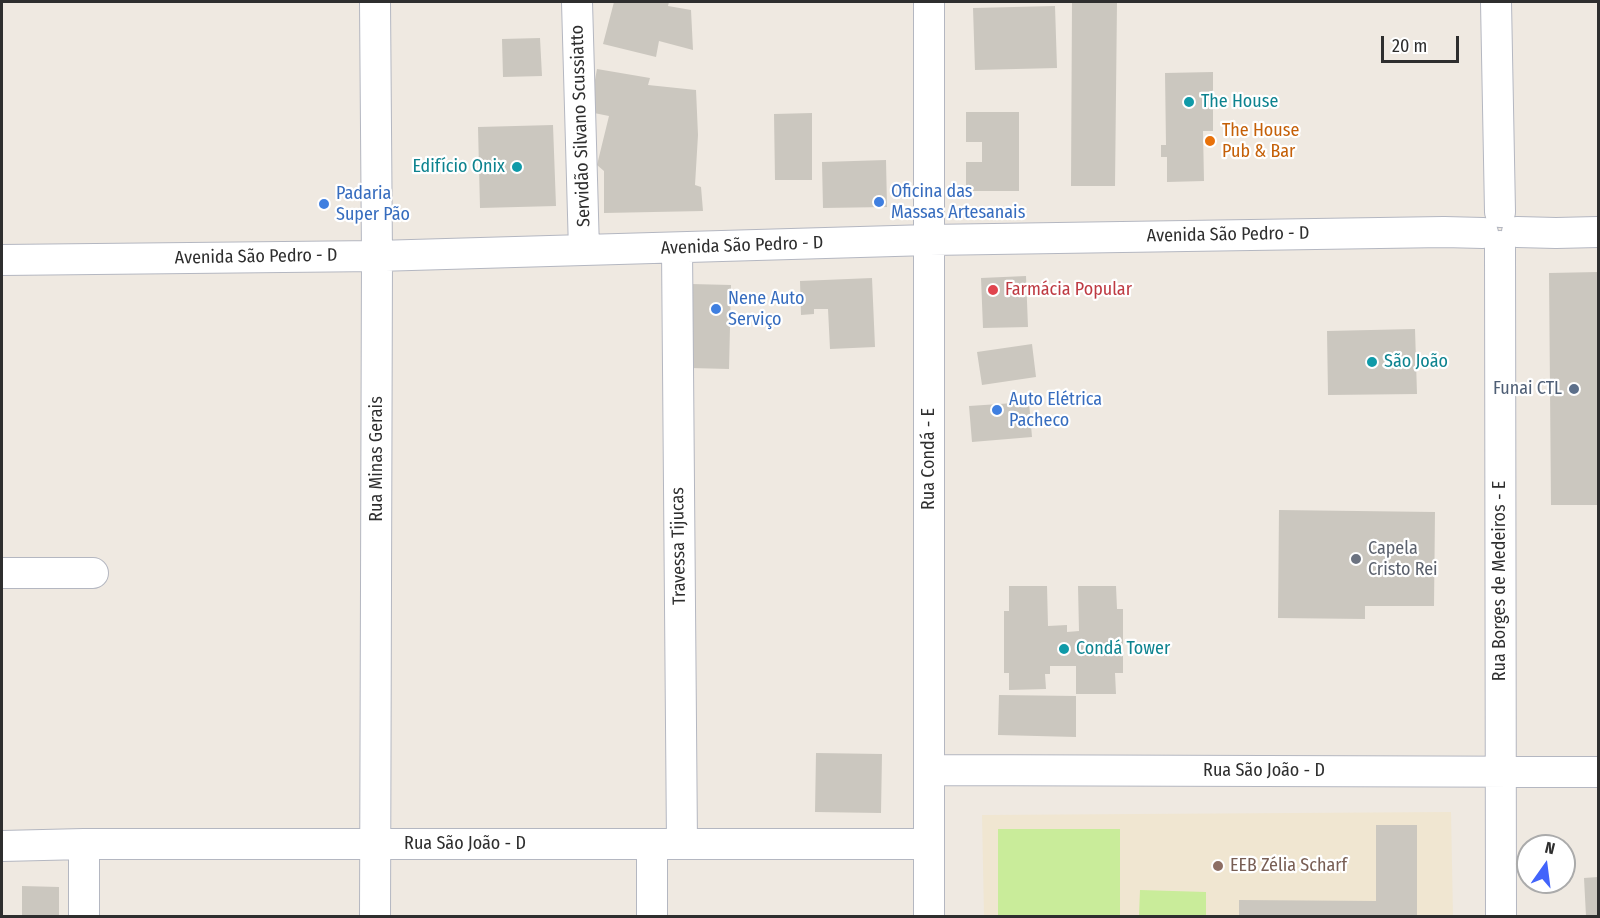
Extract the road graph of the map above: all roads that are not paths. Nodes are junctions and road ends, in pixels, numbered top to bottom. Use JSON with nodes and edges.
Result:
{"nodes":[{"id":1,"x":375,"y":2,"type":"edge"},
{"id":2,"x":577,"y":2,"type":"edge"},
{"id":3,"x":929,"y":2,"type":"edge"},
{"id":4,"x":1496,"y":2,"type":"edge"},
{"id":5,"x":1500,"y":231,"type":"junction"},
{"id":6,"x":1599,"y":232,"type":"edge"},
{"id":7,"x":929,"y":240,"type":"junction"},
{"id":8,"x":676,"y":248,"type":"junction"},
{"id":9,"x":584,"y":250,"type":"junction"},
{"id":10,"x":377,"y":256,"type":"junction"},
{"id":11,"x":2,"y":260,"type":"edge"},
{"id":12,"x":2,"y":573,"type":"edge"},
{"id":13,"x":93,"y":573,"type":"dead end"},
{"id":14,"x":929,"y":770,"type":"junction"},
{"id":15,"x":1500,"y":772,"type":"junction"},
{"id":16,"x":1599,"y":772,"type":"edge"},
{"id":17,"x":84,"y":844,"type":"junction"},
{"id":18,"x":376,"y":844,"type":"junction"},
{"id":19,"x":652,"y":844,"type":"junction"},
{"id":20,"x":682,"y":844,"type":"junction"},
{"id":21,"x":929,"y":844,"type":"junction"},
{"id":22,"x":2,"y":846,"type":"edge"},
{"id":23,"x":84,"y":916,"type":"edge"},
{"id":24,"x":375,"y":916,"type":"edge"},
{"id":25,"x":652,"y":916,"type":"edge"},
{"id":26,"x":929,"y":916,"type":"edge"},
{"id":27,"x":1501,"y":916,"type":"edge"}],
"edges":[{"from":1,"to":10,"type":"street","name":"Rua Minas Gerais"},
{"from":2,"to":9,"type":"street","name":"Servidão Silvano Scussiatto"},
{"from":3,"to":7,"type":"street","name":"Rua Condá - E"},
{"from":4,"to":5,"type":"street","name":"Rua Borges de Medeiros - E"},
{"from":5,"to":6,"type":"street","name":"Avenida São Pedro - D"},
{"from":5,"to":7,"type":"street","name":"Avenida São Pedro - D"},
{"from":5,"to":15,"type":"street","name":"Rua Borges de Medeiros - E"},
{"from":7,"to":8,"type":"street","name":"Avenida São Pedro - D"},
{"from":7,"to":14,"type":"street","name":"Rua Condá - E"},
{"from":8,"to":9,"type":"street","name":"Avenida São Pedro - D"},
{"from":8,"to":20,"type":"street","name":"Travessa Tijucas"},
{"from":9,"to":10,"type":"street","name":"Avenida São Pedro - D"},
{"from":10,"to":11,"type":"street","name":"Avenida São Pedro - D"},
{"from":10,"to":18,"type":"street","name":"Rua Minas Gerais"},
{"from":12,"to":13,"type":"street"},
{"from":14,"to":15,"type":"street","name":"Rua São João - D"},
{"from":14,"to":21,"type":"street","name":"Rua Condá - E"},
{"from":15,"to":16,"type":"street","name":"Rua São João - D"},
{"from":15,"to":27,"type":"street","name":"Rua Borges de Medeiros - E"},
{"from":17,"to":18,"type":"street","name":"Rua São João - D"},
{"from":17,"to":22,"type":"street","name":"Rua São João - D"},
{"from":17,"to":23,"type":"street"},
{"from":18,"to":19,"type":"street","name":"Rua São João - D"},
{"from":18,"to":24,"type":"street","name":"Rua Minas Gerais"},
{"from":19,"to":20,"type":"street","name":"Rua São João - D"},
{"from":19,"to":25,"type":"street"},
{"from":20,"to":21,"type":"street","name":"Rua São João - D"},
{"from":21,"to":26,"type":"street","name":"Rua Condá - E"}]}
